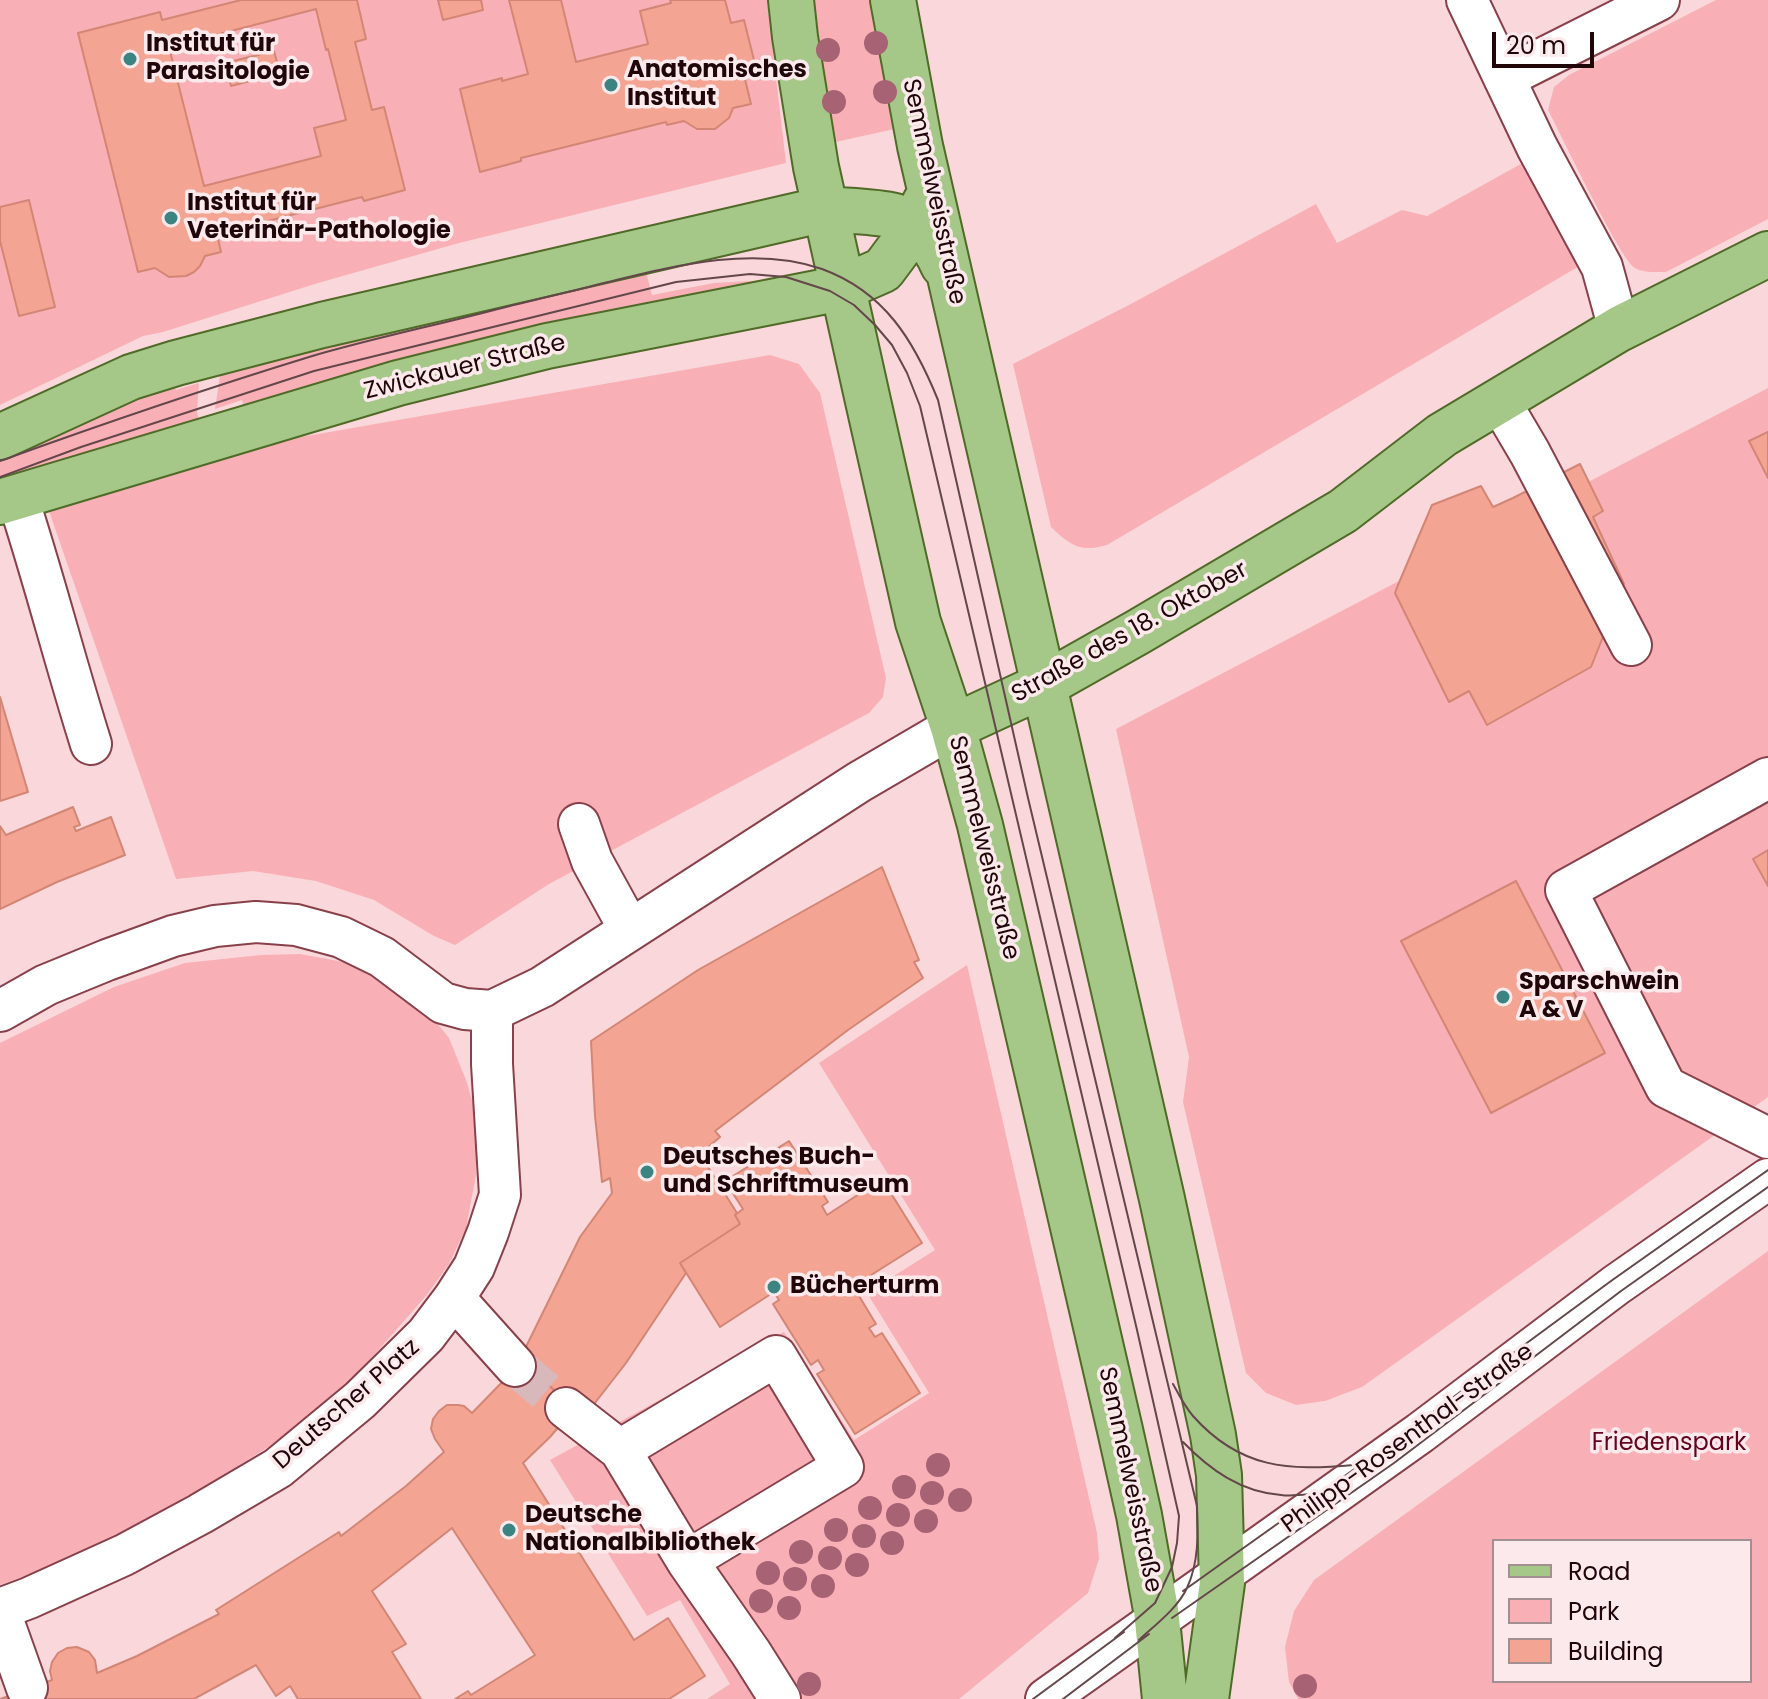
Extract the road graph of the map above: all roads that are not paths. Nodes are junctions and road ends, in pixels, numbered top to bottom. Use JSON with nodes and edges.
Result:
{"nodes":[{"id":1,"x":791,"y":0,"type":"edge"},
{"id":2,"x":893,"y":0,"type":"edge"},
{"id":3,"x":1467,"y":0,"type":"edge"},
{"id":4,"x":1659,"y":0,"type":"edge"},
{"id":5,"x":1504,"y":78,"type":"junction"},
{"id":6,"x":923,"y":208,"type":"junction"},
{"id":7,"x":825,"y":209,"type":"junction"},
{"id":8,"x":1768,"y":254,"type":"edge"},
{"id":9,"x":842,"y":288,"type":"junction"},
{"id":10,"x":1619,"y":329,"type":"junction"},
{"id":11,"x":1500,"y":402,"type":"junction"},
{"id":12,"x":0,"y":437,"type":"edge"},
{"id":13,"x":9,"y":499,"type":"edge"},
{"id":14,"x":1631,"y":645,"type":"dead end"},
{"id":15,"x":1044,"y":685,"type":"junction"},
{"id":16,"x":953,"y":727,"type":"junction"},
{"id":17,"x":91,"y":744,"type":"dead end"},
{"id":18,"x":1768,"y":778,"type":"edge"},
{"id":19,"x":579,"y":824,"type":"dead end"},
{"id":20,"x":630,"y":930,"type":"junction"},
{"id":21,"x":0,"y":1011,"type":"edge"},
{"id":22,"x":492,"y":1011,"type":"junction"},
{"id":23,"x":1768,"y":1138,"type":"edge"},
{"id":24,"x":1768,"y":1179,"type":"edge"},
{"id":25,"x":454,"y":1298,"type":"junction"},
{"id":26,"x":515,"y":1366,"type":"tunnel mouth"},
{"id":27,"x":566,"y":1408,"type":"tunnel mouth"},
{"id":28,"x":620,"y":1450,"type":"junction"},
{"id":29,"x":687,"y":1561,"type":"junction"},
{"id":30,"x":1221,"y":1574,"type":"junction"},
{"id":31,"x":0,"y":1610,"type":"edge"},
{"id":32,"x":1157,"y":1619,"type":"junction"},
{"id":33,"x":27,"y":1688,"type":"dead end"},
{"id":34,"x":780,"y":1699,"type":"edge"},
{"id":35,"x":1046,"y":1699,"type":"edge"},
{"id":36,"x":1165,"y":1699,"type":"edge"},
{"id":37,"x":1206,"y":1699,"type":"edge"}],
"edges":[{"from":1,"to":7,"type":"main road","name":"Semmelweisstraße"},
{"from":2,"to":6,"type":"main road","name":"Semmelweisstraße"},
{"from":3,"to":5,"type":"street"},
{"from":4,"to":5,"type":"street"},
{"from":5,"to":10,"type":"street"},
{"from":6,"to":7,"type":"main road"},
{"from":6,"to":9,"type":"main road","name":"Zwickauer Straße"},
{"from":6,"to":15,"type":"main road","name":"Semmelweisstraße"},
{"from":7,"to":9,"type":"main road","name":"Semmelweisstraße"},
{"from":7,"to":12,"type":"main road"},
{"from":8,"to":10,"type":"main road","name":"Straße des 18. Oktober"},
{"from":9,"to":13,"type":"main road","name":"Zwickauer Straße"},
{"from":9,"to":16,"type":"main road","name":"Semmelweisstraße"},
{"from":10,"to":11,"type":"main road","name":"Straße des 18. Oktober"},
{"from":11,"to":14,"type":"street"},
{"from":11,"to":15,"type":"main road","name":"Straße des 18. Oktober"},
{"from":13,"to":17,"type":"street"},
{"from":15,"to":16,"type":"main road","name":"Straße des 18. Oktober"},
{"from":15,"to":30,"type":"main road","name":"Semmelweisstraße"},
{"from":16,"to":20,"type":"street","name":"Straße des 18. Oktober"},
{"from":16,"to":32,"type":"main road","name":"Semmelweisstraße"},
{"from":18,"to":23,"type":"street"},
{"from":19,"to":20,"type":"street"},
{"from":20,"to":22,"type":"street","name":"Straße des 18. Oktober"},
{"from":21,"to":22,"type":"street"},
{"from":22,"to":25,"type":"street","name":"Deutscher Platz"},
{"from":24,"to":30,"type":"street","name":"Philipp-Rosenthal-Straße"},
{"from":25,"to":26,"type":"street"},
{"from":25,"to":31,"type":"street","name":"Deutscher Platz"},
{"from":27,"to":28,"type":"street"},
{"from":28,"to":29,"type":"street"},
{"from":28,"to":29,"type":"street"},
{"from":29,"to":34,"type":"street"},
{"from":30,"to":32,"type":"street","name":"Philipp-Rosenthal-Straße"},
{"from":30,"to":37,"type":"main road","name":"Semmelweisstraße"},
{"from":31,"to":33,"type":"street"},
{"from":32,"to":35,"type":"street","name":"Philipp-Rosenthal-Straße"},
{"from":32,"to":36,"type":"main road","name":"Semmelweisstraße"}]}
